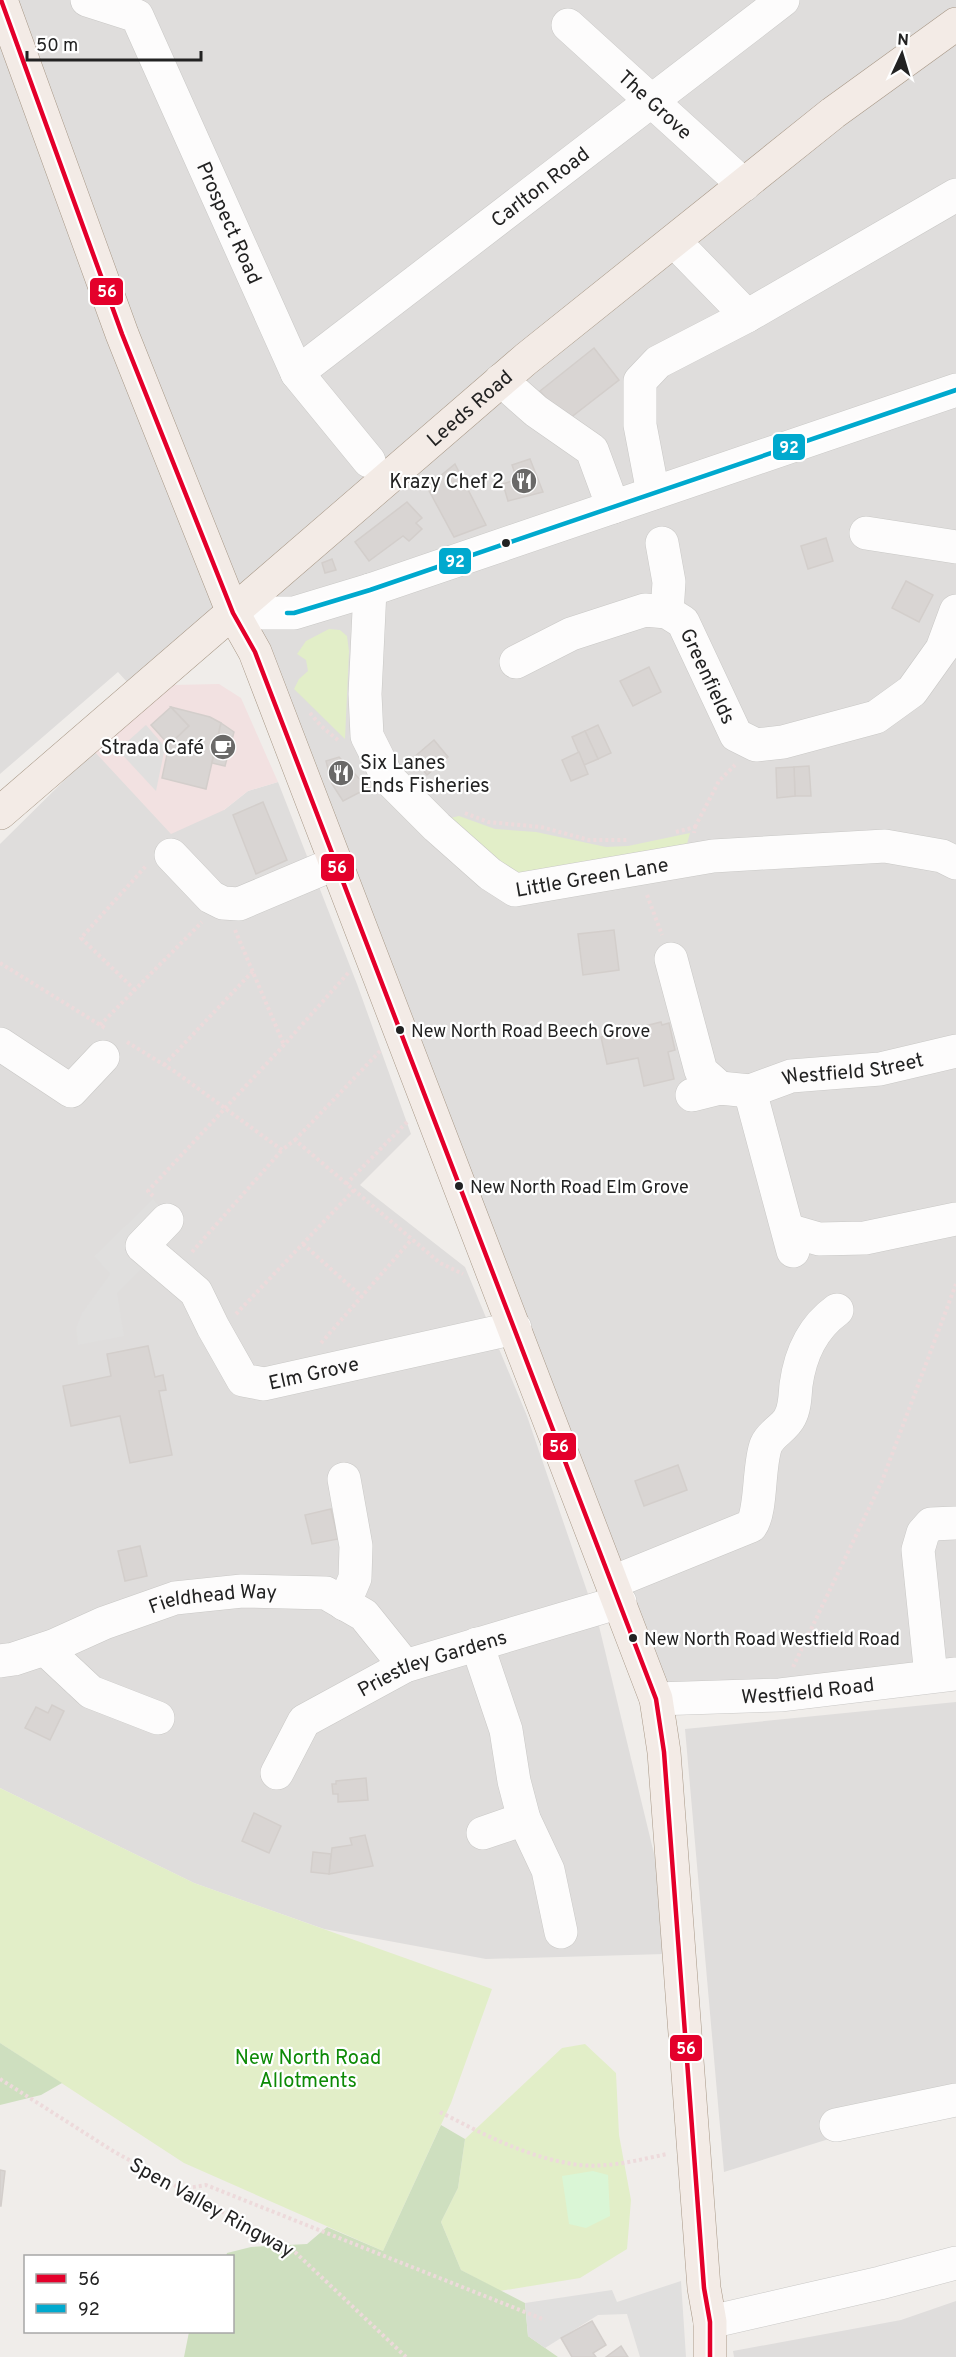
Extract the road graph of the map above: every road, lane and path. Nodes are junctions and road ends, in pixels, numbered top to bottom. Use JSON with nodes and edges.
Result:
{"nodes":[{"id":1,"x":2,"y":0,"type":"edge"},
{"id":2,"x":87,"y":0,"type":"edge"},
{"id":3,"x":783,"y":0,"type":"edge"},
{"id":4,"x":147,"y":8,"type":"edge"},
{"id":5,"x":956,"y":24,"type":"edge"},
{"id":6,"x":568,"y":25,"type":"dead end"},
{"id":7,"x":652,"y":102,"type":"junction"},
{"id":8,"x":744,"y":185,"type":"junction"},
{"id":9,"x":956,"y":195,"type":"edge"},
{"id":10,"x":674,"y":241,"type":"junction"},
{"id":11,"x":747,"y":316,"type":"junction"},
{"id":12,"x":297,"y":373,"type":"junction"},
{"id":13,"x":501,"y":380,"type":"junction"},
{"id":14,"x":956,"y":390,"type":"edge"},
{"id":15,"x":369,"y":461,"type":"dead end"},
{"id":16,"x":653,"y":493,"type":"junction"},
{"id":17,"x":613,"y":507,"type":"junction"},
{"id":18,"x":866,"y":533,"type":"dead end"},
{"id":19,"x":662,"y":543,"type":"dead end"},
{"id":20,"x":956,"y":547,"type":"edge"},
{"id":21,"x":370,"y":590,"type":"junction"},
{"id":22,"x":667,"y":612,"type":"junction"},
{"id":23,"x":233,"y":614,"type":"junction"},
{"id":24,"x":954,"y":620,"type":"edge"},
{"id":25,"x":516,"y":662,"type":"dead end"},
{"id":26,"x":309,"y":711,"type":"dead end"},
{"id":27,"x":756,"y":745,"type":"junction"},
{"id":28,"x":379,"y":760,"type":"junction"},
{"id":29,"x":0,"y":813,"type":"edge"},
{"id":30,"x":428,"y":817,"type":"junction"},
{"id":31,"x":695,"y":827,"type":"junction"},
{"id":32,"x":667,"y":834,"type":"dead end"},
{"id":33,"x":638,"y":854,"type":"junction"},
{"id":34,"x":171,"y":855,"type":"joint"},
{"id":35,"x":692,"y":859,"type":"junction"},
{"id":36,"x":336,"y":863,"type":"junction"},
{"id":37,"x":956,"y":863,"type":"edge"},
{"id":38,"x":223,"y":903,"type":"junction"},
{"id":39,"x":369,"y":949,"type":"junction"},
{"id":40,"x":671,"y":959,"type":"joint"},
{"id":41,"x":0,"y":963,"type":"edge"},
{"id":42,"x":253,"y":971,"type":"junction"},
{"id":43,"x":135,"y":990,"type":"junction"},
{"id":44,"x":400,"y":1030,"type":"junction"},
{"id":45,"x":108,"y":1038,"type":"junction"},
{"id":46,"x":0,"y":1044,"type":"edge"},
{"id":47,"x":284,"y":1045,"type":"junction"},
{"id":48,"x":956,"y":1051,"type":"edge"},
{"id":49,"x":164,"y":1065,"type":"junction"},
{"id":50,"x":721,"y":1091,"type":"junction"},
{"id":51,"x":428,"y":1101,"type":"junction"},
{"id":52,"x":226,"y":1109,"type":"junction"},
{"id":53,"x":295,"y":1140,"type":"junction"},
{"id":54,"x":282,"y":1150,"type":"junction"},
{"id":55,"x":346,"y":1184,"type":"junction"},
{"id":56,"x":354,"y":1190,"type":"junction"},
{"id":57,"x":148,"y":1191,"type":"dead end"},
{"id":58,"x":956,"y":1219,"type":"edge"},
{"id":59,"x":167,"y":1220,"type":"dead end"},
{"id":60,"x":412,"y":1239,"type":"junction"},
{"id":61,"x":303,"y":1244,"type":"junction"},
{"id":62,"x":173,"y":1273,"type":"junction"},
{"id":63,"x":956,"y":1284,"type":"edge"},
{"id":64,"x":501,"y":1292,"type":"junction"},
{"id":65,"x":362,"y":1297,"type":"junction"},
{"id":66,"x":837,"y":1310,"type":"dead end"},
{"id":67,"x":515,"y":1328,"type":"junction"},
{"id":68,"x":217,"y":1334,"type":"junction"},
{"id":69,"x":291,"y":1377,"type":"junction"},
{"id":70,"x":344,"y":1479,"type":"dead end"},
{"id":71,"x":956,"y":1523,"type":"edge"},
{"id":72,"x":616,"y":1592,"type":"junction"},
{"id":73,"x":344,"y":1604,"type":"junction"},
{"id":74,"x":477,"y":1644,"type":"junction"},
{"id":75,"x":45,"y":1649,"type":"junction"},
{"id":76,"x":0,"y":1661,"type":"edge"},
{"id":77,"x":405,"y":1666,"type":"junction"},
{"id":78,"x":943,"y":1675,"type":"edge"},
{"id":79,"x":780,"y":1695,"type":"junction"},
{"id":80,"x":656,"y":1698,"type":"junction"},
{"id":81,"x":158,"y":1718,"type":"dead end"},
{"id":82,"x":277,"y":1773,"type":"dead end"},
{"id":83,"x":524,"y":1819,"type":"junction"},
{"id":84,"x":483,"y":1833,"type":"dead end"},
{"id":85,"x":561,"y":1932,"type":"dead end"},
{"id":86,"x":0,"y":2079,"type":"edge"},
{"id":87,"x":956,"y":2100,"type":"edge"},
{"id":88,"x":440,"y":2112,"type":"dead end"},
{"id":89,"x":836,"y":2125,"type":"dead end"},
{"id":90,"x":694,"y":2148,"type":"junction"},
{"id":91,"x":180,"y":2189,"type":"junction"},
{"id":92,"x":956,"y":2263,"type":"edge"},
{"id":93,"x":545,"y":2320,"type":"dead end"},
{"id":94,"x":710,"y":2322,"type":"junction"},
{"id":95,"x":406,"y":2357,"type":"edge"},
{"id":96,"x":710,"y":2357,"type":"edge"}],
"edges":[{"from":1,"to":23,"type":"main road"},
{"from":2,"to":4,"type":"street","name":"Prospect Road"},
{"from":3,"to":7,"type":"street","name":"Carlton Road"},
{"from":4,"to":12,"type":"street","name":"Prospect Road"},
{"from":5,"to":8,"type":"main road","name":"Leeds Road"},
{"from":6,"to":7,"type":"street","name":"The Grove"},
{"from":7,"to":8,"type":"street","name":"The Grove"},
{"from":7,"to":12,"type":"street","name":"Carlton Road"},
{"from":8,"to":10,"type":"main road","name":"Leeds Road"},
{"from":9,"to":11,"type":"street"},
{"from":10,"to":11,"type":"street"},
{"from":10,"to":13,"type":"main road","name":"Leeds Road"},
{"from":11,"to":16,"type":"street"},
{"from":12,"to":15,"type":"street","name":"Prospect Road"},
{"from":13,"to":17,"type":"street"},
{"from":13,"to":23,"type":"main road","name":"Leeds Road"},
{"from":14,"to":16,"type":"street"},
{"from":16,"to":17,"type":"street"},
{"from":17,"to":21,"type":"street"},
{"from":18,"to":20,"type":"street"},
{"from":19,"to":22,"type":"street"},
{"from":21,"to":23,"type":"street"},
{"from":21,"to":28,"type":"street","name":"Little Green Lane"},
{"from":22,"to":25,"type":"street","name":"Greenfields"},
{"from":22,"to":27,"type":"street","name":"Greenfields"},
{"from":23,"to":29,"type":"main road","name":"Leeds Road"},
{"from":23,"to":36,"type":"main road"},
{"from":24,"to":27,"type":"street"},
{"from":26,"to":28,"type":"path"},
{"from":27,"to":31,"type":"path"},
{"from":28,"to":30,"type":"street","name":"Little Green Lane"},
{"from":30,"to":33,"type":"path"},
{"from":30,"to":33,"type":"street","name":"Little Green Lane"},
{"from":31,"to":32,"type":"path"},
{"from":31,"to":35,"type":"path"},
{"from":33,"to":35,"type":"street","name":"Little Green Lane"},
{"from":33,"to":40,"type":"path"},
{"from":34,"to":38,"type":"street"},
{"from":34,"to":43,"type":"path"},
{"from":35,"to":37,"type":"street","name":"Little Green Lane"},
{"from":36,"to":38,"type":"street"},
{"from":36,"to":39,"type":"main road"},
{"from":38,"to":42,"type":"path"},
{"from":38,"to":43,"type":"path"},
{"from":39,"to":44,"type":"main road"},
{"from":39,"to":47,"type":"path"},
{"from":40,"to":50,"type":"street"},
{"from":41,"to":45,"type":"path"},
{"from":42,"to":47,"type":"path"},
{"from":42,"to":49,"type":"path"},
{"from":43,"to":45,"type":"path"},
{"from":44,"to":51,"type":"main road"},
{"from":44,"to":53,"type":"path"},
{"from":45,"to":46,"type":"street"},
{"from":45,"to":49,"type":"path"},
{"from":47,"to":52,"type":"path"},
{"from":48,"to":50,"type":"street","name":"Westfield Street"},
{"from":49,"to":52,"type":"path"},
{"from":50,"to":58,"type":"street"},
{"from":51,"to":55,"type":"path"},
{"from":51,"to":64,"type":"main road"},
{"from":52,"to":54,"type":"path"},
{"from":52,"to":57,"type":"path"},
{"from":53,"to":54,"type":"path"},
{"from":53,"to":55,"type":"path"},
{"from":54,"to":62,"type":"path"},
{"from":55,"to":56,"type":"path"},
{"from":56,"to":60,"type":"path"},
{"from":56,"to":61,"type":"path"},
{"from":59,"to":62,"type":"street","name":"Elm Grove"},
{"from":60,"to":64,"type":"path"},
{"from":60,"to":65,"type":"path"},
{"from":61,"to":65,"type":"path"},
{"from":61,"to":68,"type":"path"},
{"from":62,"to":68,"type":"street","name":"Elm Grove"},
{"from":63,"to":79,"type":"path"},
{"from":64,"to":67,"type":"main road"},
{"from":65,"to":69,"type":"path"},
{"from":66,"to":72,"type":"street","name":"Priestley Gardens"},
{"from":67,"to":69,"type":"street","name":"Elm Grove"},
{"from":67,"to":72,"type":"main road"},
{"from":68,"to":69,"type":"street","name":"Elm Grove"},
{"from":70,"to":73,"type":"street"},
{"from":71,"to":78,"type":"street"},
{"from":72,"to":74,"type":"street","name":"Priestley Gardens"},
{"from":72,"to":80,"type":"main road"},
{"from":73,"to":75,"type":"street","name":"Fieldhead Way"},
{"from":73,"to":77,"type":"street","name":"Fieldhead Way"},
{"from":74,"to":77,"type":"street","name":"Priestley Gardens"},
{"from":74,"to":83,"type":"street"},
{"from":75,"to":76,"type":"street","name":"Fieldhead Way"},
{"from":75,"to":81,"type":"street"},
{"from":77,"to":82,"type":"street","name":"Priestley Gardens"},
{"from":78,"to":79,"type":"street","name":"Westfield Road"},
{"from":79,"to":80,"type":"street","name":"Westfield Road"},
{"from":80,"to":90,"type":"main road"},
{"from":83,"to":84,"type":"street"},
{"from":83,"to":85,"type":"street"},
{"from":86,"to":91,"type":"path","name":"Spen Valley Ringway"},
{"from":87,"to":89,"type":"street"},
{"from":88,"to":90,"type":"path"},
{"from":90,"to":94,"type":"main road"},
{"from":91,"to":93,"type":"path"},
{"from":91,"to":95,"type":"path","name":"Spen Valley Ringway"},
{"from":92,"to":94,"type":"street"},
{"from":94,"to":96,"type":"main road"}]}
